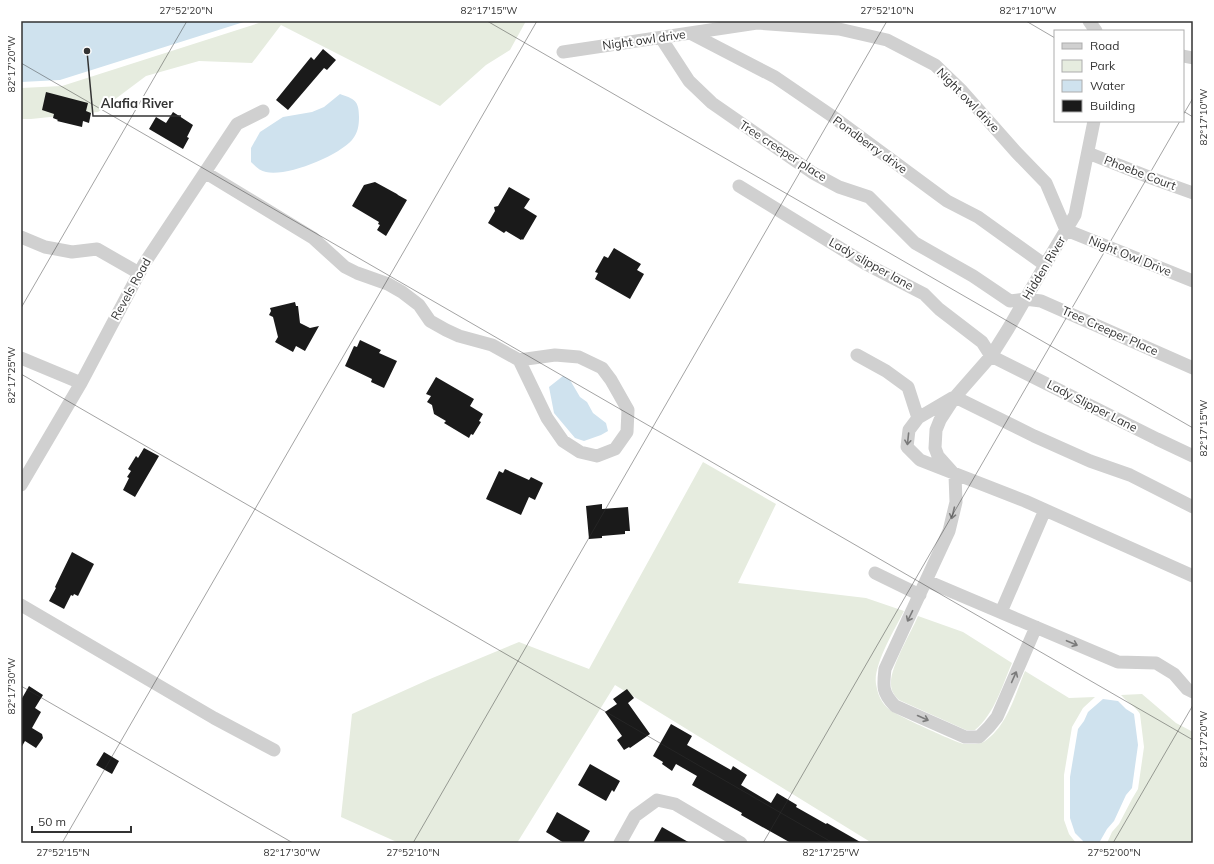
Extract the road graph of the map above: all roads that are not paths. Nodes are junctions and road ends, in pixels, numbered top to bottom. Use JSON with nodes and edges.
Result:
{"nodes":[{"id":1,"x":1089,"y":21,"type":"edge"},
{"id":2,"x":1095,"y":30,"type":"edge"},
{"id":3,"x":690,"y":33,"type":"junction"},
{"id":4,"x":661,"y":38,"type":"junction"},
{"id":5,"x":563,"y":52,"type":"dead end"},
{"id":6,"x":263,"y":111,"type":"dead end"},
{"id":7,"x":1094,"y":122,"type":"edge"},
{"id":8,"x":1088,"y":153,"type":"junction"},
{"id":9,"x":206,"y":172,"type":"junction"},
{"id":10,"x":740,"y":186,"type":"dead end"},
{"id":11,"x":1193,"y":193,"type":"edge"},
{"id":12,"x":1066,"y":230,"type":"junction"},
{"id":13,"x":21,"y":237,"type":"edge"},
{"id":14,"x":1045,"y":265,"type":"junction"},
{"id":15,"x":139,"y":273,"type":"junction"},
{"id":16,"x":1193,"y":281,"type":"edge"},
{"id":17,"x":1025,"y":299,"type":"junction"},
{"id":18,"x":857,"y":355,"type":"dead end"},
{"id":19,"x":991,"y":356,"type":"junction"},
{"id":20,"x":21,"y":358,"type":"edge"},
{"id":21,"x":519,"y":360,"type":"junction"},
{"id":22,"x":1193,"y":368,"type":"edge"},
{"id":23,"x":80,"y":383,"type":"junction"},
{"id":24,"x":955,"y":397,"type":"junction"},
{"id":25,"x":918,"y":418,"type":"junction"},
{"id":26,"x":1193,"y":456,"type":"edge"},
{"id":27,"x":956,"y":475,"type":"junction"},
{"id":28,"x":21,"y":485,"type":"edge"},
{"id":29,"x":1193,"y":507,"type":"edge"},
{"id":30,"x":1045,"y":510,"type":"junction"},
{"id":31,"x":875,"y":573,"type":"dead end"},
{"id":32,"x":1193,"y":576,"type":"edge"},
{"id":33,"x":927,"y":580,"type":"junction"},
{"id":34,"x":920,"y":595,"type":"junction"},
{"id":35,"x":21,"y":605,"type":"edge"},
{"id":36,"x":1001,"y":612,"type":"junction"},
{"id":37,"x":1036,"y":627,"type":"junction"},
{"id":38,"x":1193,"y":692,"type":"edge"},
{"id":39,"x":274,"y":750,"type":"dead end"},
{"id":40,"x":620,"y":843,"type":"edge"},
{"id":41,"x":741,"y":843,"type":"edge"}],
"edges":[{"from":1,"to":2,"type":"street"},
{"from":3,"to":4,"type":"street","name":"Night owl drive"},
{"from":3,"to":12,"type":"street","name":"Night owl drive"},
{"from":3,"to":14,"type":"street","name":"Pondberry drive"},
{"from":4,"to":5,"type":"street","name":"Night owl drive"},
{"from":4,"to":17,"type":"street","name":"Tree creeper place"},
{"from":6,"to":9,"type":"street","name":"Revels Road"},
{"from":7,"to":8,"type":"street","name":"Hidden River"},
{"from":8,"to":11,"type":"street","name":"Phoebe Court"},
{"from":8,"to":12,"type":"street","name":"Hidden River"},
{"from":9,"to":15,"type":"street","name":"Revels Road"},
{"from":9,"to":21,"type":"street"},
{"from":10,"to":19,"type":"street","name":"Lady slipper lane"},
{"from":12,"to":14,"type":"street","name":"Hidden River"},
{"from":12,"to":16,"type":"street","name":"Night Owl Drive"},
{"from":13,"to":15,"type":"street"},
{"from":14,"to":17,"type":"street","name":"Hidden River"},
{"from":15,"to":23,"type":"street","name":"Revels Road"},
{"from":17,"to":19,"type":"street","name":"Hidden River"},
{"from":17,"to":22,"type":"street","name":"Tree Creeper Place"},
{"from":18,"to":25,"type":"street"},
{"from":19,"to":24,"type":"street","name":"Hidden River"},
{"from":19,"to":26,"type":"street","name":"Lady Slipper Lane"},
{"from":20,"to":23,"type":"street"},
{"from":21,"to":21,"type":"street"},
{"from":23,"to":28,"type":"street","name":"Revels Road"},
{"from":24,"to":25,"type":"street","name":"Hidden River"},
{"from":24,"to":27,"type":"street","name":"Hidden River"},
{"from":24,"to":29,"type":"street"},
{"from":25,"to":27,"type":"street","name":"Hidden River","one_way":true},
{"from":27,"to":30,"type":"street","name":"Hidden River"},
{"from":27,"to":33,"type":"street","one_way":true},
{"from":30,"to":32,"type":"street","name":"Hidden River"},
{"from":30,"to":36,"type":"street"},
{"from":31,"to":34,"type":"street"},
{"from":33,"to":34,"type":"street"},
{"from":33,"to":36,"type":"street"},
{"from":34,"to":37,"type":"street","one_way":true},
{"from":35,"to":39,"type":"street"},
{"from":36,"to":37,"type":"street"},
{"from":37,"to":38,"type":"street","one_way":true},
{"from":40,"to":41,"type":"street"}]}
